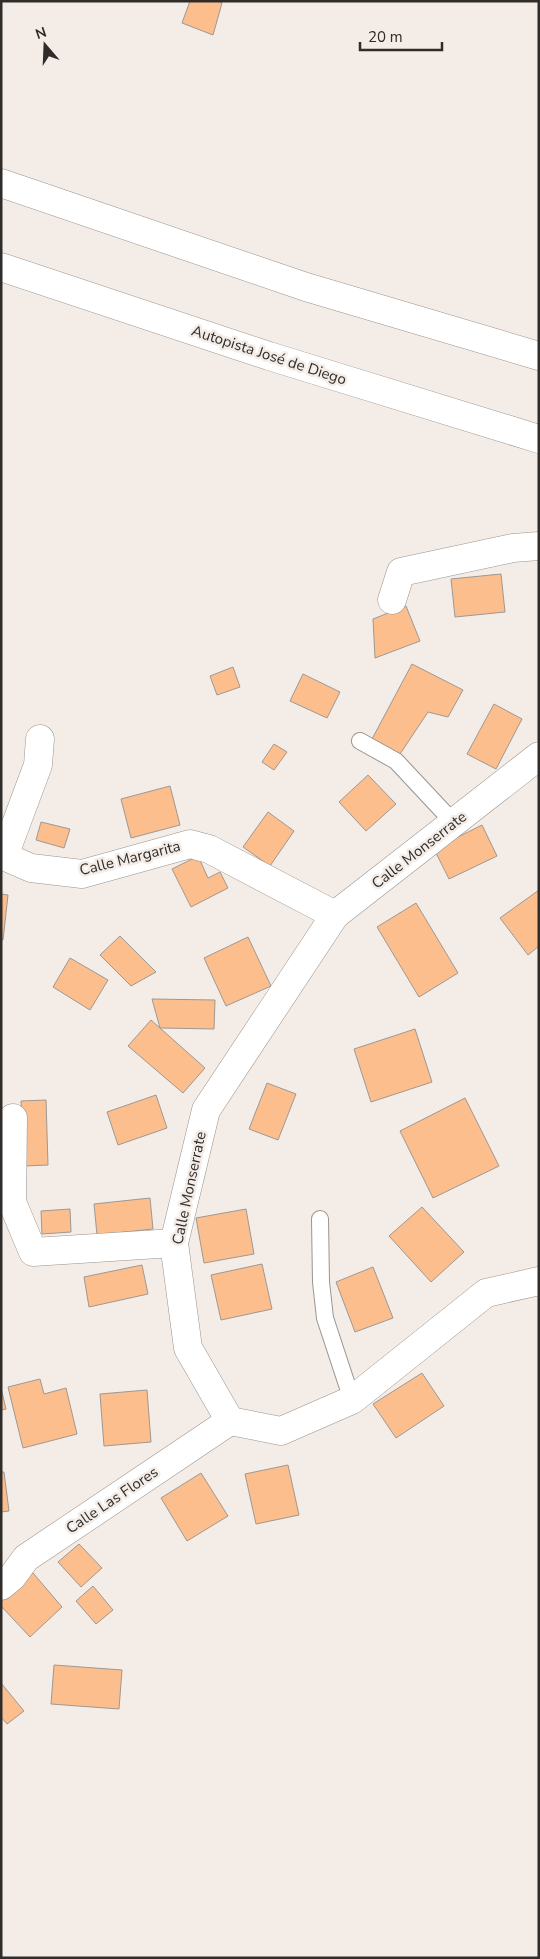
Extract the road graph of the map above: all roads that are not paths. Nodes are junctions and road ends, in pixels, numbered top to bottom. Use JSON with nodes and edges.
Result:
{"nodes":[{"id":1,"x":1,"y":184,"type":"edge"},
{"id":2,"x":1,"y":267,"type":"edge"},
{"id":3,"x":532,"y":354,"type":"edge"},
{"id":4,"x":528,"y":436,"type":"edge"},
{"id":5,"x":539,"y":546,"type":"edge"},
{"id":6,"x":392,"y":600,"type":"dead end"},
{"id":7,"x":40,"y":739,"type":"dead end"},
{"id":8,"x":360,"y":742,"type":"dead end"},
{"id":9,"x":539,"y":756,"type":"edge"},
{"id":10,"x":454,"y":823,"type":"junction"},
{"id":11,"x":3,"y":856,"type":"edge"},
{"id":12,"x":336,"y":915,"type":"junction"},
{"id":13,"x":13,"y":1118,"type":"dead end"},
{"id":14,"x":320,"y":1219,"type":"dead end"},
{"id":15,"x":174,"y":1243,"type":"junction"},
{"id":16,"x":539,"y":1281,"type":"edge"},
{"id":17,"x":352,"y":1400,"type":"junction"},
{"id":18,"x":230,"y":1421,"type":"junction"},
{"id":19,"x":5,"y":1578,"type":"edge"}],
"edges":[{"from":1,"to":3,"type":"main road"},
{"from":2,"to":4,"type":"main road","name":"Autopista José de Diego"},
{"from":5,"to":6,"type":"main road"},
{"from":7,"to":11,"type":"main road"},
{"from":8,"to":10,"type":"lane"},
{"from":9,"to":10,"type":"main road","name":"Calle Monserrate"},
{"from":10,"to":12,"type":"main road","name":"Calle Monserrate"},
{"from":11,"to":12,"type":"main road","name":"Calle Margarita"},
{"from":12,"to":15,"type":"main road","name":"Calle Monserrate"},
{"from":13,"to":15,"type":"main road"},
{"from":14,"to":17,"type":"lane"},
{"from":15,"to":18,"type":"main road","name":"Calle Monserrate"},
{"from":16,"to":17,"type":"main road"},
{"from":17,"to":18,"type":"main road"},
{"from":18,"to":19,"type":"main road","name":"Calle Las Flores"}]}
